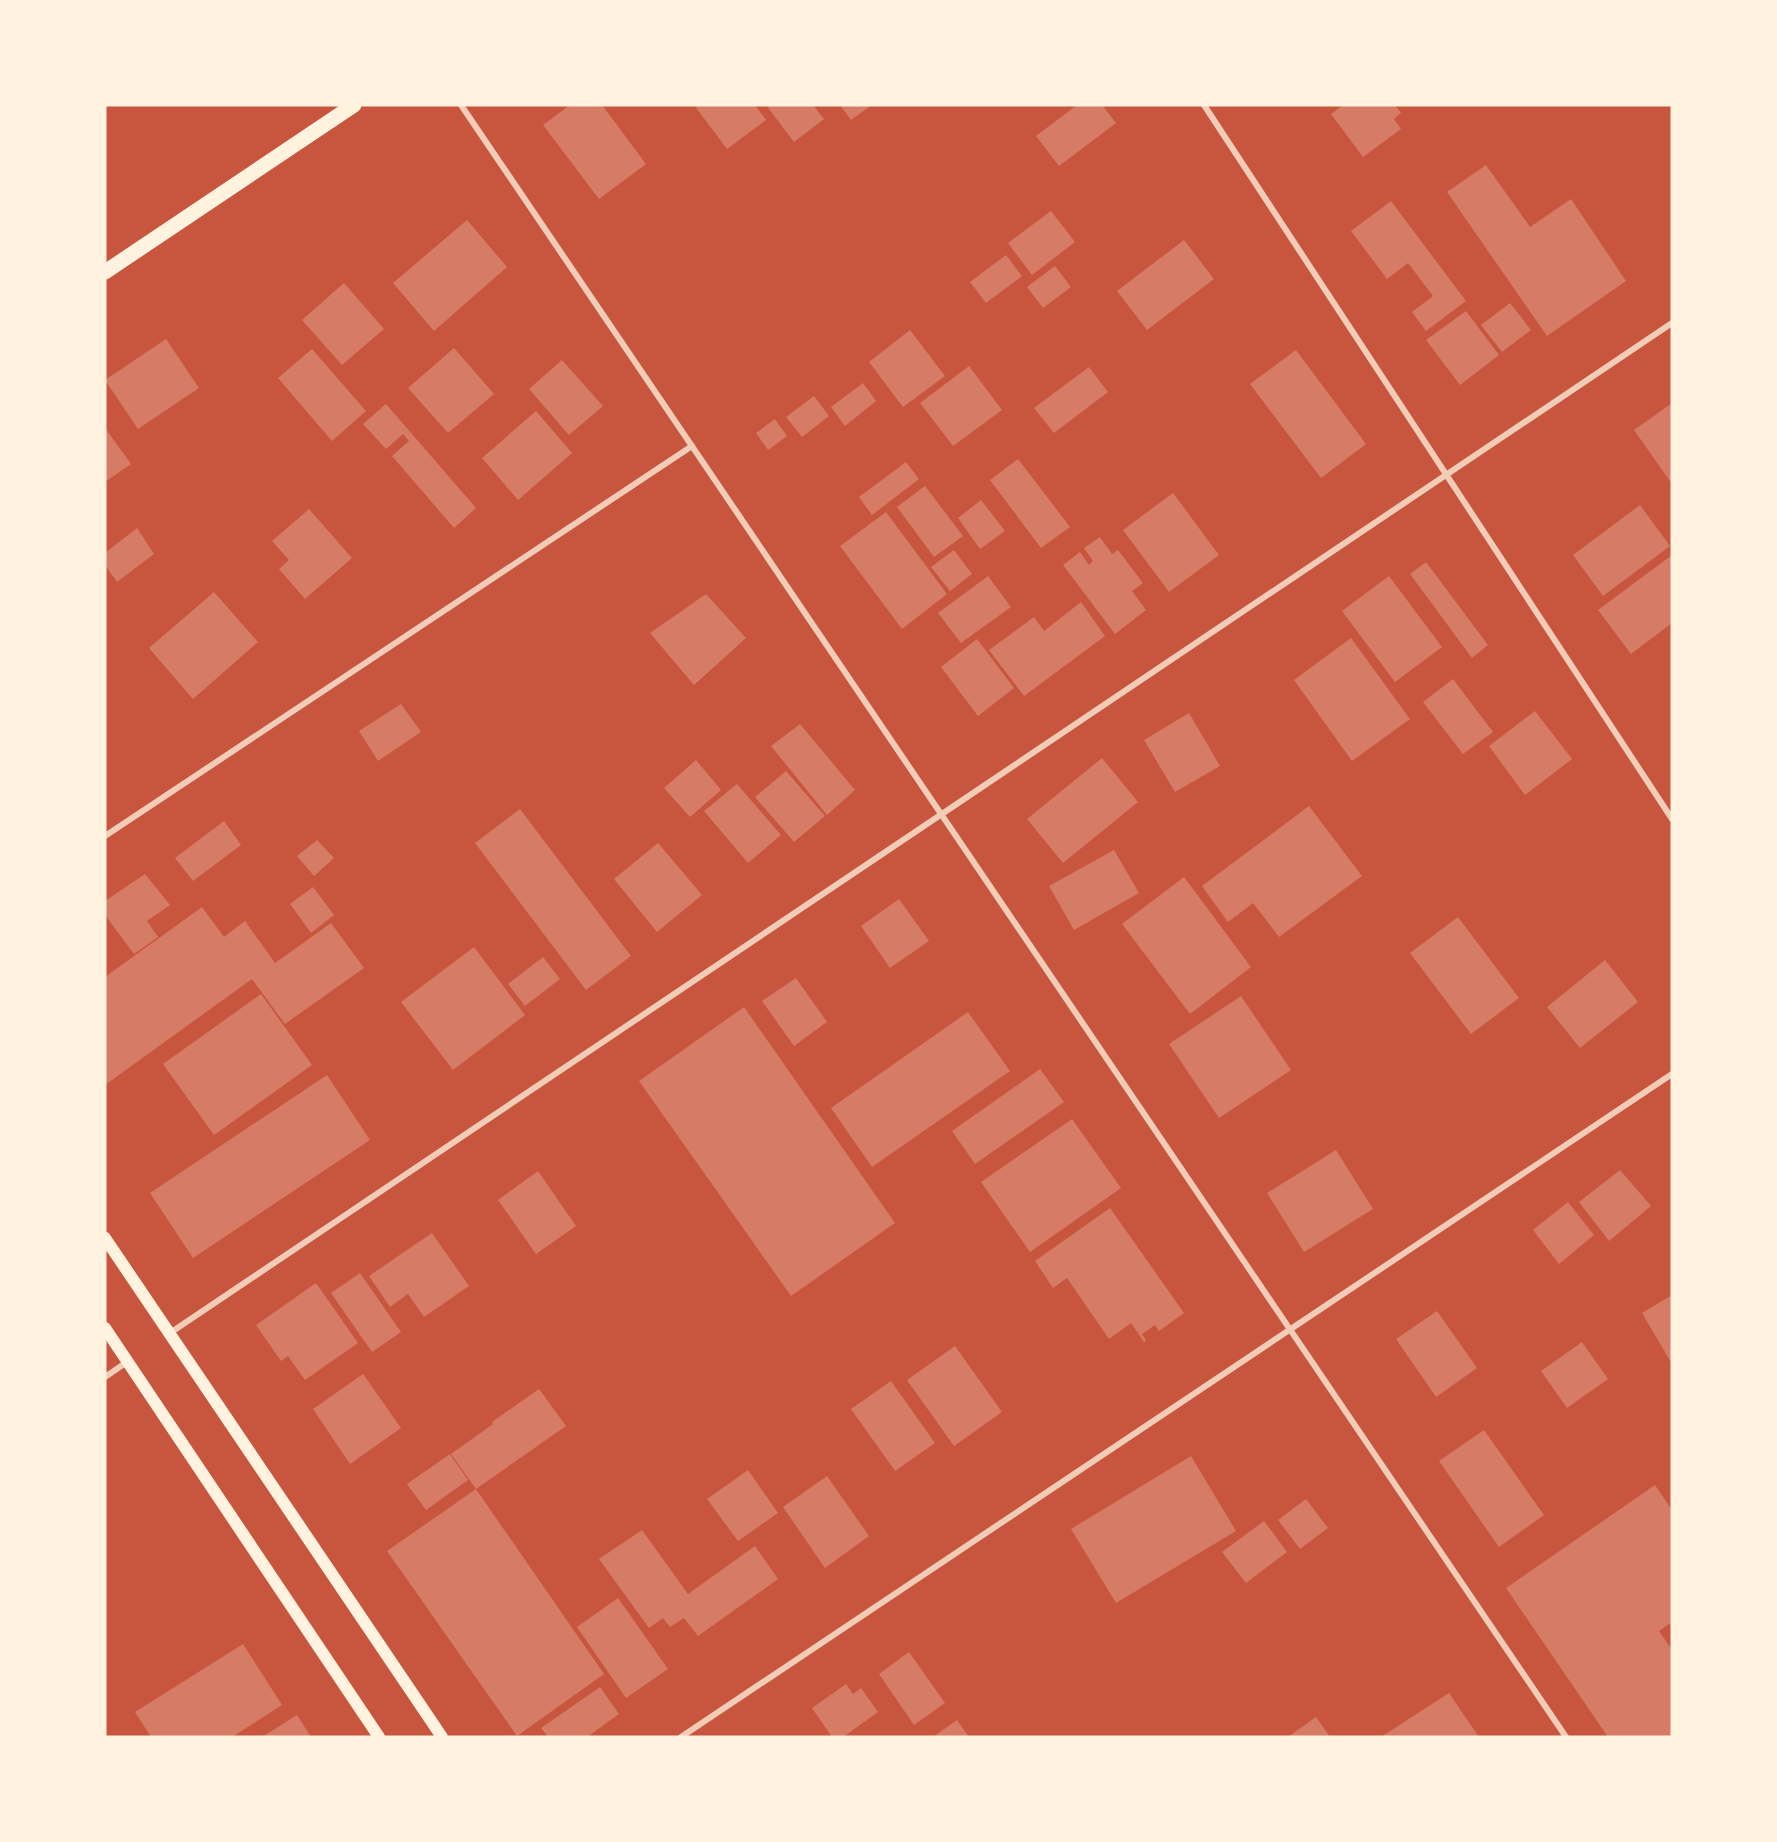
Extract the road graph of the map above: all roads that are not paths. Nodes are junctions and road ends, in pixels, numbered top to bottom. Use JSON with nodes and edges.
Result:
{"nodes":[{"id":1,"x":354,"y":105,"type":"edge"},
{"id":2,"x":461,"y":105,"type":"edge"},
{"id":3,"x":1204,"y":105,"type":"edge"},
{"id":4,"x":105,"y":272,"type":"edge"},
{"id":5,"x":1672,"y":323,"type":"edge"},
{"id":6,"x":692,"y":446,"type":"junction"},
{"id":7,"x":1447,"y":474,"type":"junction"},
{"id":8,"x":942,"y":814,"type":"junction"},
{"id":9,"x":1672,"y":819,"type":"edge"},
{"id":10,"x":105,"y":836,"type":"edge"},
{"id":11,"x":1672,"y":1074,"type":"edge"},
{"id":12,"x":105,"y":1238,"type":"edge"},
{"id":13,"x":105,"y":1328,"type":"edge"},
{"id":14,"x":1290,"y":1329,"type":"junction"},
{"id":15,"x":170,"y":1333,"type":"junction"},
{"id":16,"x":128,"y":1362,"type":"junction"},
{"id":17,"x":105,"y":1377,"type":"edge"},
{"id":18,"x":379,"y":1737,"type":"edge"},
{"id":19,"x":442,"y":1737,"type":"edge"},
{"id":20,"x":681,"y":1737,"type":"edge"},
{"id":21,"x":1566,"y":1737,"type":"edge"}],
"edges":[{"from":1,"to":4,"type":"main road"},
{"from":2,"to":6,"type":"street"},
{"from":3,"to":7,"type":"street"},
{"from":5,"to":7,"type":"street"},
{"from":6,"to":8,"type":"street"},
{"from":6,"to":10,"type":"street"},
{"from":7,"to":8,"type":"street"},
{"from":7,"to":9,"type":"street"},
{"from":8,"to":14,"type":"street"},
{"from":8,"to":15,"type":"street"},
{"from":11,"to":14,"type":"street"},
{"from":12,"to":15,"type":"main road"},
{"from":13,"to":16,"type":"main road"},
{"from":14,"to":20,"type":"street"},
{"from":14,"to":21,"type":"street"},
{"from":15,"to":19,"type":"main road"},
{"from":16,"to":17,"type":"street"},
{"from":16,"to":18,"type":"main road"}]}
